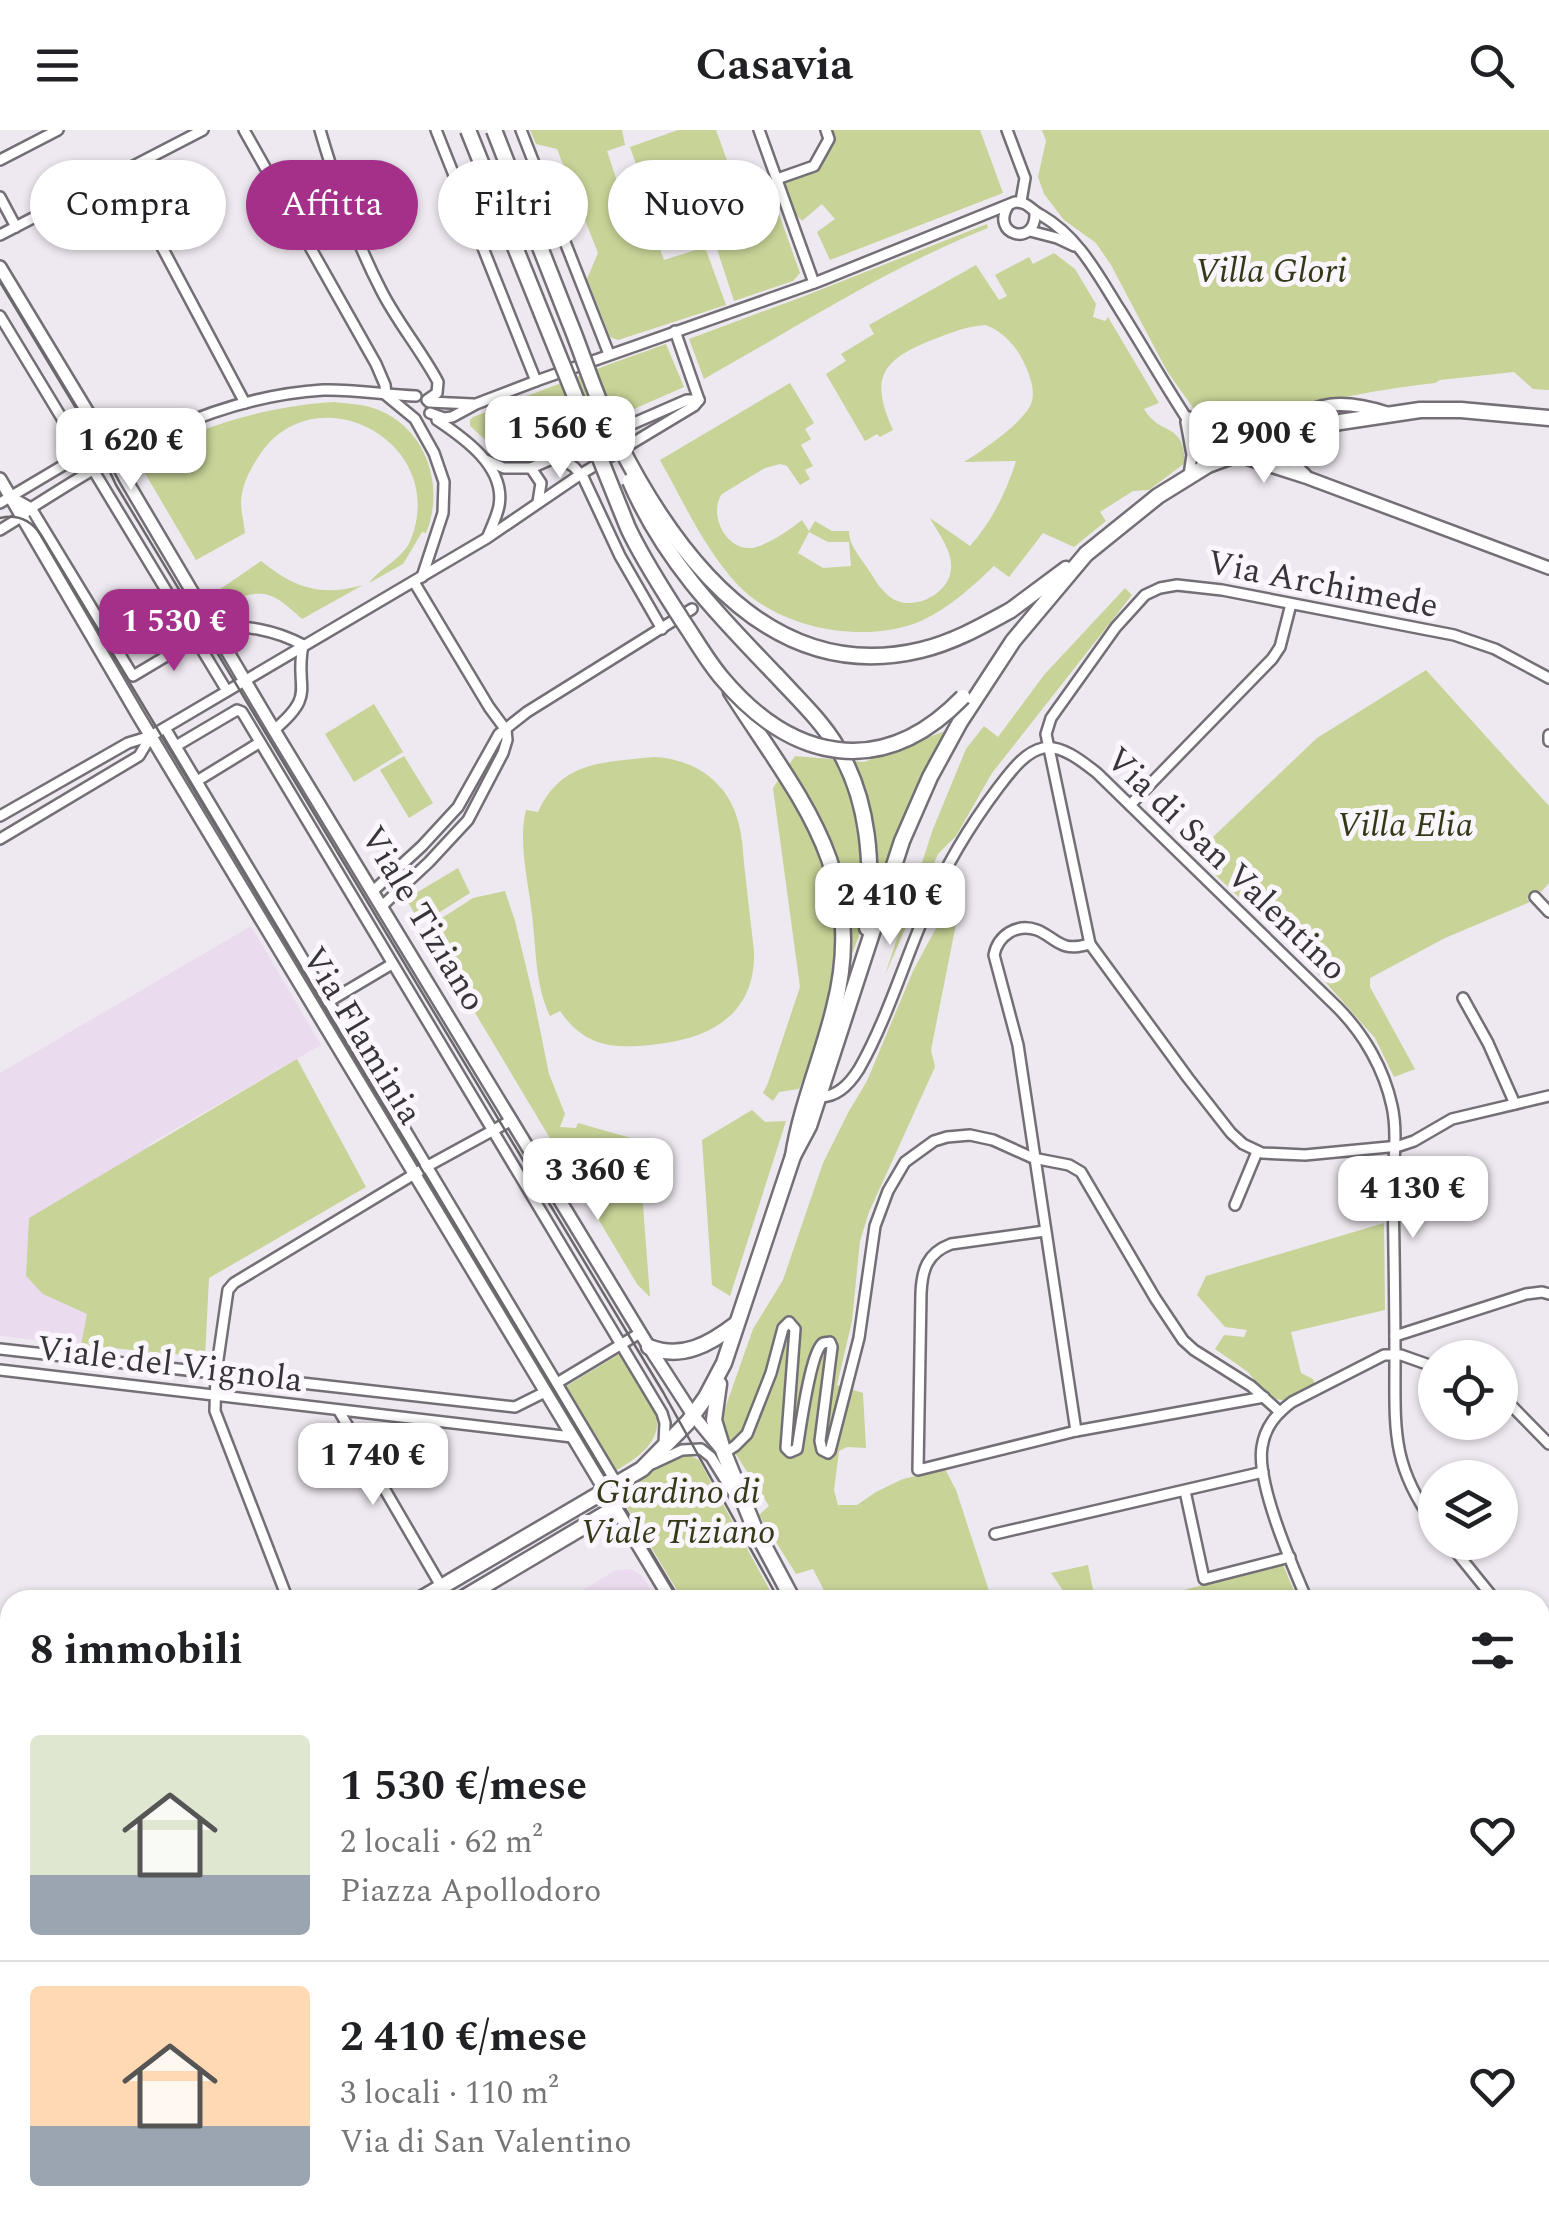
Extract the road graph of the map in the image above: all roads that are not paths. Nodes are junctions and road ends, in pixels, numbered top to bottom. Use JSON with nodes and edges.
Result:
{"nodes":[{"id":1,"x":58,"y":130,"type":"edge"},
{"id":2,"x":203,"y":130,"type":"edge"},
{"id":3,"x":244,"y":130,"type":"edge"},
{"id":4,"x":320,"y":130,"type":"edge"},
{"id":5,"x":436,"y":130,"type":"edge"},
{"id":6,"x":468,"y":130,"type":"edge"},
{"id":7,"x":494,"y":130,"type":"edge"},
{"id":8,"x":520,"y":130,"type":"edge"},
{"id":9,"x":759,"y":130,"type":"edge"},
{"id":10,"x":826,"y":130,"type":"edge"},
{"id":11,"x":1008,"y":130,"type":"edge"},
{"id":12,"x":0,"y":160,"type":"edge"},
{"id":13,"x":145,"y":160,"type":"edge"},
{"id":14,"x":770,"y":160,"type":"edge"},
{"id":15,"x":780,"y":178,"type":"edge"},
{"id":16,"x":780,"y":187,"type":"edge"},
{"id":17,"x":0,"y":197,"type":"edge"},
{"id":18,"x":1022,"y":201,"type":"junction"},
{"id":19,"x":1010,"y":204,"type":"junction"},
{"id":20,"x":1036,"y":214,"type":"junction"},
{"id":21,"x":981,"y":216,"type":"junction"},
{"id":22,"x":30,"y":220,"type":"edge"},
{"id":23,"x":1004,"y":224,"type":"junction"},
{"id":24,"x":16,"y":227,"type":"junction"},
{"id":25,"x":1030,"y":231,"type":"junction"},
{"id":26,"x":0,"y":235,"type":"edge"},
{"id":27,"x":164,"y":250,"type":"edge"},
{"id":28,"x":1080,"y":250,"type":"junction"},
{"id":29,"x":0,"y":267,"type":"edge"},
{"id":30,"x":814,"y":283,"type":"junction"},
{"id":31,"x":0,"y":316,"type":"edge"},
{"id":32,"x":675,"y":331,"type":"junction"},
{"id":33,"x":609,"y":354,"type":"junction"},
{"id":34,"x":536,"y":381,"type":"junction"},
{"id":35,"x":386,"y":395,"type":"junction"},
{"id":36,"x":416,"y":396,"type":"junction"},
{"id":37,"x":699,"y":400,"type":"junction"},
{"id":38,"x":245,"y":403,"type":"junction"},
{"id":39,"x":476,"y":404,"type":"junction"},
{"id":40,"x":428,"y":407,"type":"junction"},
{"id":41,"x":464,"y":412,"type":"junction"},
{"id":42,"x":1184,"y":414,"type":"junction"},
{"id":43,"x":411,"y":417,"type":"junction"},
{"id":44,"x":1549,"y":418,"type":"edge"},
{"id":45,"x":633,"y":423,"type":"junction"},
{"id":46,"x":1292,"y":434,"type":"junction"},
{"id":47,"x":615,"y":438,"type":"junction"},
{"id":48,"x":640,"y":439,"type":"junction"},
{"id":49,"x":463,"y":440,"type":"junction"},
{"id":50,"x":1266,"y":443,"type":"junction"},
{"id":51,"x":84,"y":453,"type":"junction"},
{"id":52,"x":119,"y":453,"type":"junction"},
{"id":53,"x":1233,"y":454,"type":"junction"},
{"id":54,"x":559,"y":457,"type":"junction"},
{"id":55,"x":486,"y":460,"type":"junction"},
{"id":56,"x":531,"y":468,"type":"junction"},
{"id":57,"x":93,"y":469,"type":"junction"},
{"id":58,"x":580,"y":474,"type":"junction"},
{"id":59,"x":1188,"y":477,"type":"junction"},
{"id":60,"x":1308,"y":478,"type":"junction"},
{"id":61,"x":0,"y":479,"type":"edge"},
{"id":62,"x":5,"y":500,"type":"edge"},
{"id":63,"x":538,"y":502,"type":"junction"},
{"id":64,"x":26,"y":513,"type":"junction"},
{"id":65,"x":0,"y":530,"type":"edge"},
{"id":66,"x":487,"y":538,"type":"junction"},
{"id":67,"x":1086,"y":554,"type":"junction"},
{"id":68,"x":1549,"y":568,"type":"edge"},
{"id":69,"x":418,"y":580,"type":"junction"},
{"id":70,"x":1291,"y":604,"type":"junction"},
{"id":71,"x":692,"y":609,"type":"dead end"},
{"id":72,"x":212,"y":625,"type":"junction"},
{"id":73,"x":662,"y":629,"type":"junction"},
{"id":74,"x":196,"y":639,"type":"junction"},
{"id":75,"x":1013,"y":640,"type":"junction"},
{"id":76,"x":303,"y":645,"type":"junction"},
{"id":77,"x":722,"y":678,"type":"junction"},
{"id":78,"x":1549,"y":678,"type":"edge"},
{"id":79,"x":245,"y":681,"type":"junction"},
{"id":80,"x":227,"y":691,"type":"junction"},
{"id":81,"x":165,"y":728,"type":"junction"},
{"id":82,"x":274,"y":730,"type":"junction"},
{"id":83,"x":506,"y":730,"type":"junction"},
{"id":84,"x":151,"y":736,"type":"junction"},
{"id":85,"x":260,"y":743,"type":"junction"},
{"id":86,"x":176,"y":746,"type":"junction"},
{"id":87,"x":1048,"y":747,"type":"junction"},
{"id":88,"x":197,"y":781,"type":"junction"},
{"id":89,"x":1130,"y":804,"type":"junction"},
{"id":90,"x":0,"y":816,"type":"edge"},
{"id":91,"x":450,"y":816,"type":"junction"},
{"id":92,"x":462,"y":827,"type":"junction"},
{"id":93,"x":0,"y":839,"type":"edge"},
{"id":94,"x":373,"y":891,"type":"junction"},
{"id":95,"x":1535,"y":897,"type":"dead end"},
{"id":96,"x":382,"y":906,"type":"junction"},
{"id":97,"x":1549,"y":912,"type":"edge"},
{"id":98,"x":1090,"y":944,"type":"junction"},
{"id":99,"x":392,"y":964,"type":"junction"},
{"id":100,"x":858,"y":973,"type":"junction"},
{"id":101,"x":1463,"y":998,"type":"dead end"},
{"id":102,"x":328,"y":1002,"type":"junction"},
{"id":103,"x":813,"y":1096,"type":"junction"},
{"id":104,"x":1549,"y":1096,"type":"edge"},
{"id":105,"x":1515,"y":1104,"type":"junction"},
{"id":106,"x":512,"y":1120,"type":"junction"},
{"id":107,"x":492,"y":1131,"type":"junction"},
{"id":108,"x":1394,"y":1146,"type":"junction"},
{"id":109,"x":1257,"y":1152,"type":"junction"},
{"id":110,"x":1034,"y":1158,"type":"junction"},
{"id":111,"x":421,"y":1171,"type":"junction"},
{"id":112,"x":1236,"y":1205,"type":"dead end"},
{"id":113,"x":1045,"y":1231,"type":"junction"},
{"id":114,"x":1549,"y":1294,"type":"edge"},
{"id":115,"x":736,"y":1323,"type":"junction"},
{"id":116,"x":640,"y":1333,"type":"junction"},
{"id":117,"x":1395,"y":1336,"type":"junction"},
{"id":118,"x":621,"y":1344,"type":"junction"},
{"id":119,"x":649,"y":1347,"type":"junction"},
{"id":120,"x":0,"y":1349,"type":"edge"},
{"id":121,"x":1395,"y":1354,"type":"junction"},
{"id":122,"x":1418,"y":1361,"type":"edge"},
{"id":123,"x":724,"y":1363,"type":"junction"},
{"id":124,"x":0,"y":1370,"type":"edge"},
{"id":125,"x":216,"y":1373,"type":"junction"},
{"id":126,"x":557,"y":1383,"type":"junction"},
{"id":127,"x":546,"y":1392,"type":"junction"},
{"id":128,"x":214,"y":1395,"type":"junction"},
{"id":129,"x":1264,"y":1397,"type":"junction"},
{"id":130,"x":339,"y":1411,"type":"junction"},
{"id":131,"x":1280,"y":1412,"type":"junction"},
{"id":132,"x":1518,"y":1412,"type":"edge"},
{"id":133,"x":692,"y":1415,"type":"junction"},
{"id":134,"x":515,"y":1419,"type":"junction"},
{"id":135,"x":1076,"y":1431,"type":"junction"},
{"id":136,"x":572,"y":1437,"type":"junction"},
{"id":137,"x":1549,"y":1444,"type":"edge"},
{"id":138,"x":663,"y":1447,"type":"junction"},
{"id":139,"x":724,"y":1452,"type":"junction"},
{"id":140,"x":642,"y":1469,"type":"junction"},
{"id":141,"x":1263,"y":1472,"type":"junction"},
{"id":142,"x":611,"y":1488,"type":"junction"},
{"id":143,"x":1185,"y":1491,"type":"junction"},
{"id":144,"x":1418,"y":1500,"type":"edge"},
{"id":145,"x":615,"y":1508,"type":"junction"},
{"id":146,"x":754,"y":1527,"type":"junction"},
{"id":147,"x":995,"y":1534,"type":"dead end"},
{"id":148,"x":1290,"y":1557,"type":"junction"},
{"id":149,"x":1463,"y":1560,"type":"edge"},
{"id":150,"x":284,"y":1590,"type":"edge"},
{"id":151,"x":441,"y":1590,"type":"edge"},
{"id":152,"x":445,"y":1590,"type":"edge"},
{"id":153,"x":477,"y":1590,"type":"edge"},
{"id":154,"x":665,"y":1590,"type":"edge"},
{"id":155,"x":788,"y":1590,"type":"edge"},
{"id":156,"x":1303,"y":1590,"type":"edge"},
{"id":157,"x":1487,"y":1590,"type":"edge"}],
"edges":[{"from":1,"to":12,"type":"street"},
{"from":2,"to":13,"type":"street"},
{"from":3,"to":35,"type":"street"},
{"from":4,"to":40,"type":"street"},
{"from":5,"to":34,"type":"street"},
{"from":6,"to":77,"type":"main road","bridge":true},
{"from":7,"to":47,"type":"main road","bridge":true},
{"from":8,"to":33,"type":"street"},
{"from":9,"to":14,"type":"street"},
{"from":10,"to":15,"type":"street"},
{"from":11,"to":18,"type":"street"},
{"from":16,"to":30,"type":"street"},
{"from":17,"to":24,"type":"street"},
{"from":18,"to":19,"type":"street"},
{"from":18,"to":20,"type":"street"},
{"from":19,"to":21,"type":"street"},
{"from":19,"to":23,"type":"street"},
{"from":20,"to":25,"type":"street"},
{"from":20,"to":28,"type":"street"},
{"from":21,"to":23,"type":"street"},
{"from":21,"to":30,"type":"street"},
{"from":22,"to":24,"type":"street"},
{"from":23,"to":25,"type":"street"},
{"from":24,"to":26,"type":"street"},
{"from":25,"to":28,"type":"street"},
{"from":27,"to":38,"type":"street"},
{"from":28,"to":42,"type":"street"},
{"from":29,"to":52,"type":"street","name":"Viale Tiziano"},
{"from":30,"to":32,"type":"street"},
{"from":31,"to":51,"type":"street"},
{"from":32,"to":33,"type":"street"},
{"from":32,"to":37,"type":"street"},
{"from":33,"to":34,"type":"street"},
{"from":34,"to":39,"type":"street"},
{"from":35,"to":36,"type":"street"},
{"from":35,"to":38,"type":"street"},
{"from":35,"to":43,"type":"street"},
{"from":36,"to":40,"type":"street"},
{"from":36,"to":43,"type":"street"},
{"from":37,"to":45,"type":"street"},
{"from":37,"to":48,"type":"street"},
{"from":38,"to":52,"type":"street"},
{"from":39,"to":40,"type":"street"},
{"from":39,"to":41,"type":"street"},
{"from":40,"to":41,"type":"street"},
{"from":40,"to":43,"type":"street"},
{"from":40,"to":49,"type":"street"},
{"from":41,"to":49,"type":"street"},
{"from":42,"to":50,"type":"street"},
{"from":42,"to":53,"type":"street"},
{"from":42,"to":59,"type":"street"},
{"from":43,"to":69,"type":"street"},
{"from":44,"to":46,"type":"main road"},
{"from":45,"to":48,"type":"street"},
{"from":45,"to":54,"type":"street"},
{"from":46,"to":50,"type":"main road"},
{"from":46,"to":60,"type":"street"},
{"from":47,"to":67,"type":"main road","bridge":true},
{"from":47,"to":100,"type":"main road","bridge":true},
{"from":48,"to":58,"type":"street"},
{"from":49,"to":55,"type":"street"},
{"from":50,"to":53,"type":"main road"},
{"from":51,"to":52,"type":"street"},
{"from":51,"to":57,"type":"street"},
{"from":51,"to":62,"type":"street"},
{"from":52,"to":57,"type":"street"},
{"from":52,"to":72,"type":"street","name":"Viale Tiziano"},
{"from":53,"to":59,"type":"main road"},
{"from":53,"to":60,"type":"street"},
{"from":54,"to":56,"type":"street"},
{"from":54,"to":58,"type":"street"},
{"from":55,"to":56,"type":"street"},
{"from":55,"to":66,"type":"street"},
{"from":56,"to":63,"type":"street"},
{"from":57,"to":64,"type":"street"},
{"from":57,"to":74,"type":"street"},
{"from":58,"to":63,"type":"street"},
{"from":58,"to":73,"type":"street"},
{"from":59,"to":67,"type":"main road"},
{"from":60,"to":68,"type":"street"},
{"from":61,"to":62,"type":"street","name":"Via Flaminia"},
{"from":62,"to":64,"type":"street","name":"Via Flaminia"},
{"from":63,"to":66,"type":"street"},
{"from":64,"to":65,"type":"street"},
{"from":64,"to":74,"type":"street","name":"Via Flaminia"},
{"from":64,"to":84,"type":"street","name":"Via Flaminia"},
{"from":66,"to":69,"type":"street"},
{"from":67,"to":75,"type":"main road"},
{"from":69,"to":76,"type":"street"},
{"from":69,"to":83,"type":"street"},
{"from":70,"to":78,"type":"street","name":"Via Archimede"},
{"from":70,"to":87,"type":"street","name":"Via Archimede"},
{"from":70,"to":89,"type":"street"},
{"from":71,"to":73,"type":"street"},
{"from":72,"to":76,"type":"street"},
{"from":72,"to":79,"type":"street","name":"Viale Tiziano"},
{"from":73,"to":83,"type":"street"},
{"from":74,"to":80,"type":"street"},
{"from":75,"to":77,"type":"main road","bridge":true},
{"from":75,"to":100,"type":"main road"},
{"from":76,"to":79,"type":"street"},
{"from":76,"to":82,"type":"street"},
{"from":77,"to":103,"type":"main road","bridge":true},
{"from":79,"to":80,"type":"street"},
{"from":79,"to":82,"type":"street","name":"Viale Tiziano"},
{"from":80,"to":81,"type":"street"},
{"from":81,"to":84,"type":"street"},
{"from":81,"to":86,"type":"street","name":"Via Flaminia"},
{"from":82,"to":94,"type":"street","name":"Viale Tiziano"},
{"from":83,"to":91,"type":"street"},
{"from":83,"to":92,"type":"street"},
{"from":84,"to":90,"type":"street"},
{"from":84,"to":93,"type":"street"},
{"from":84,"to":111,"type":"street","name":"Via Flaminia"},
{"from":85,"to":86,"type":"street","name":"Viale Tiziano"},
{"from":85,"to":88,"type":"street"},
{"from":85,"to":99,"type":"street","name":"Viale Tiziano"},
{"from":86,"to":88,"type":"street","name":"Via Flaminia"},
{"from":87,"to":89,"type":"street","name":"Via di San Valentino"},
{"from":87,"to":98,"type":"street"},
{"from":87,"to":103,"type":"street"},
{"from":88,"to":102,"type":"street","name":"Via Flaminia"},
{"from":89,"to":108,"type":"street","name":"Via di San Valentino"},
{"from":91,"to":92,"type":"street"},
{"from":91,"to":94,"type":"street"},
{"from":92,"to":96,"type":"street"},
{"from":94,"to":96,"type":"street","name":"Viale Tiziano"},
{"from":95,"to":97,"type":"street"},
{"from":96,"to":106,"type":"street","name":"Viale Tiziano"},
{"from":98,"to":109,"type":"street"},
{"from":98,"to":110,"type":"street"},
{"from":99,"to":102,"type":"street"},
{"from":99,"to":107,"type":"street","name":"Viale Tiziano"},
{"from":100,"to":103,"type":"main road"},
{"from":101,"to":105,"type":"street"},
{"from":102,"to":111,"type":"street","name":"Via Flaminia"},
{"from":103,"to":115,"type":"main road"},
{"from":104,"to":105,"type":"street"},
{"from":105,"to":108,"type":"street"},
{"from":106,"to":107,"type":"street"},
{"from":106,"to":116,"type":"street","name":"Viale Tiziano"},
{"from":107,"to":111,"type":"street"},
{"from":107,"to":118,"type":"street","name":"Viale Tiziano"},
{"from":108,"to":109,"type":"street"},
{"from":108,"to":117,"type":"street","name":"Via di San Valentino"},
{"from":109,"to":112,"type":"street"},
{"from":110,"to":113,"type":"street"},
{"from":110,"to":129,"type":"street"},
{"from":110,"to":139,"type":"street"},
{"from":111,"to":125,"type":"street"},
{"from":111,"to":126,"type":"street","name":"Via Flaminia"},
{"from":111,"to":127,"type":"street","name":"Via Flaminia"},
{"from":113,"to":135,"type":"street"},
{"from":113,"to":135,"type":"street"},
{"from":114,"to":117,"type":"street"},
{"from":115,"to":119,"type":"main road"},
{"from":115,"to":123,"type":"main road"},
{"from":116,"to":118,"type":"street"},
{"from":116,"to":119,"type":"street","name":"Viale Tiziano"},
{"from":117,"to":121,"type":"street","name":"Via di San Valentino"},
{"from":118,"to":126,"type":"street"},
{"from":118,"to":138,"type":"street","name":"Viale Tiziano"},
{"from":119,"to":133,"type":"street","name":"Viale Tiziano"},
{"from":120,"to":125,"type":"street","name":"Viale del Vignola"},
{"from":121,"to":122,"type":"street"},
{"from":121,"to":131,"type":"street"},
{"from":121,"to":144,"type":"street","name":"Via di San Valentino"},
{"from":123,"to":133,"type":"main road"},
{"from":123,"to":139,"type":"main road"},
{"from":124,"to":128,"type":"street","name":"Viale del Vignola"},
{"from":125,"to":128,"type":"street"},
{"from":125,"to":134,"type":"street","name":"Viale del Vignola"},
{"from":126,"to":142,"type":"street","name":"Via Flaminia"},
{"from":127,"to":134,"type":"street"},
{"from":127,"to":136,"type":"street","name":"Via Flaminia"},
{"from":128,"to":130,"type":"street","name":"Viale del Vignola"},
{"from":128,"to":150,"type":"street"},
{"from":129,"to":131,"type":"street"},
{"from":129,"to":135,"type":"street"},
{"from":130,"to":134,"type":"street","name":"Viale del Vignola"},
{"from":130,"to":151,"type":"street"},
{"from":131,"to":141,"type":"street"},
{"from":132,"to":137,"type":"street"},
{"from":133,"to":138,"type":"main road"},
{"from":133,"to":139,"type":"street","name":"Viale Tiziano"},
{"from":134,"to":136,"type":"street","name":"Viale del Vignola"},
{"from":136,"to":142,"type":"street","name":"Via Flaminia"},
{"from":138,"to":140,"type":"main road"},
{"from":139,"to":146,"type":"main road","name":"Viale Tiziano"},
{"from":140,"to":142,"type":"main road"},
{"from":140,"to":146,"type":"street"},
{"from":141,"to":143,"type":"street"},
{"from":141,"to":148,"type":"street"},
{"from":142,"to":145,"type":"main road"},
{"from":142,"to":152,"type":"main road"},
{"from":143,"to":147,"type":"street"},
{"from":143,"to":148,"type":"street"},
{"from":145,"to":153,"type":"main road"},
{"from":145,"to":154,"type":"street"},
{"from":146,"to":155,"type":"main road","name":"Viale Tiziano"},
{"from":148,"to":156,"type":"street"},
{"from":149,"to":157,"type":"street"}]}
